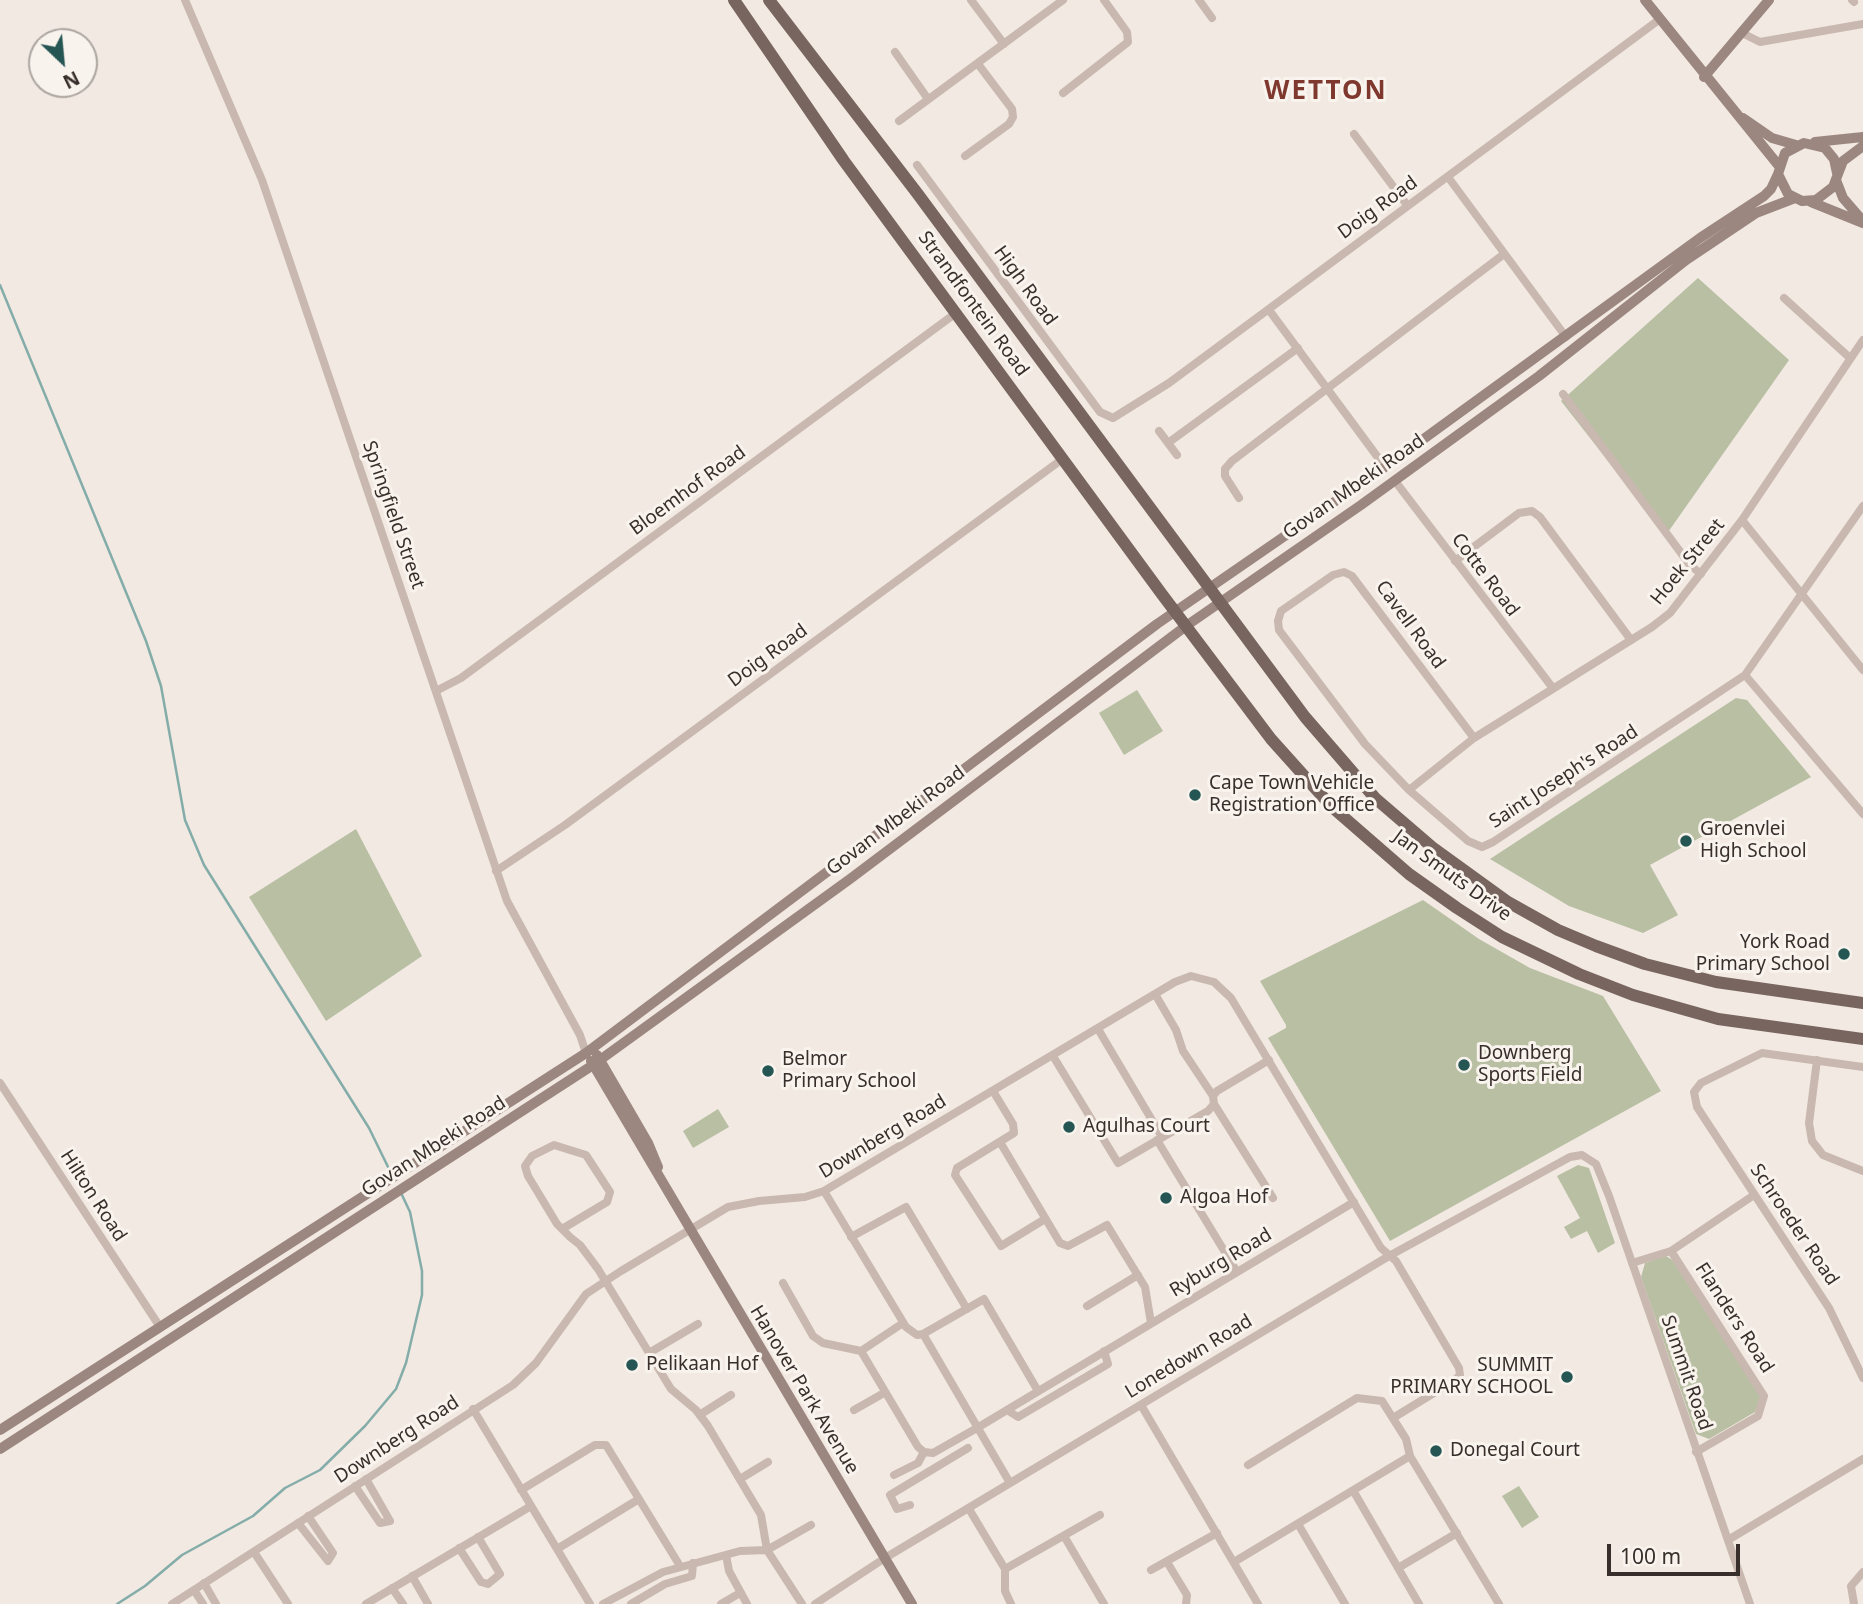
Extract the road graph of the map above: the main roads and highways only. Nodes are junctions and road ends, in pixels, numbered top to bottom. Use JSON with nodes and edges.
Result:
{"nodes":[{"id":1,"x":734,"y":0,"type":"edge"},
{"id":2,"x":769,"y":0,"type":"edge"},
{"id":3,"x":1645,"y":0,"type":"edge"},
{"id":4,"x":1769,"y":0,"type":"edge"},
{"id":5,"x":1704,"y":77,"type":"junction"},
{"id":6,"x":1735,"y":112,"type":"junction"},
{"id":7,"x":1863,"y":137,"type":"edge"},
{"id":8,"x":1812,"y":143,"type":"junction"},
{"id":9,"x":1796,"y":145,"type":"junction"},
{"id":10,"x":1863,"y":146,"type":"edge"},
{"id":11,"x":1779,"y":170,"type":"junction"},
{"id":12,"x":1837,"y":176,"type":"junction"},
{"id":13,"x":1795,"y":198,"type":"junction"},
{"id":14,"x":1809,"y":201,"type":"junction"},
{"id":15,"x":1863,"y":222,"type":"edge"},
{"id":16,"x":1208,"y":588,"type":"junction"},
{"id":17,"x":1219,"y":603,"type":"junction"},
{"id":18,"x":1175,"y":611,"type":"junction"},
{"id":19,"x":1186,"y":626,"type":"junction"},
{"id":20,"x":1863,"y":1003,"type":"edge"},
{"id":21,"x":1863,"y":1039,"type":"edge"},
{"id":22,"x":589,"y":1050,"type":"junction"},
{"id":23,"x":597,"y":1063,"type":"junction"},
{"id":24,"x":0,"y":1430,"type":"edge"},
{"id":25,"x":0,"y":1449,"type":"edge"},
{"id":26,"x":912,"y":1604,"type":"edge"}],
"edges":[{"from":1,"to":18,"type":"main road","name":"Strandfontein Road"},
{"from":2,"to":16,"type":"main road","name":"Strandfontein Road"},
{"from":3,"to":5,"type":"main road"},
{"from":4,"to":5,"type":"main road"},
{"from":5,"to":6,"type":"main road"},
{"from":6,"to":9,"type":"main road"},
{"from":6,"to":11,"type":"main road"},
{"from":7,"to":8,"type":"main road"},
{"from":8,"to":9,"type":"main road"},
{"from":8,"to":12,"type":"main road"},
{"from":9,"to":11,"type":"main road"},
{"from":10,"to":12,"type":"main road"},
{"from":11,"to":13,"type":"main road"},
{"from":11,"to":16,"type":"main road","name":"Govan Mbeki Road"},
{"from":12,"to":14,"type":"main road"},
{"from":12,"to":15,"type":"main road"},
{"from":13,"to":14,"type":"main road"},
{"from":13,"to":17,"type":"main road","name":"Govan Mbeki Road"},
{"from":14,"to":15,"type":"main road"},
{"from":16,"to":17,"type":"main road","name":"Strandfontein Road"},
{"from":16,"to":18,"type":"main road","name":"Govan Mbeki Road"},
{"from":17,"to":19,"type":"main road","name":"Govan Mbeki Road"},
{"from":17,"to":20,"type":"main road","name":"Jan Smuts Drive"},
{"from":18,"to":19,"type":"main road","name":"Strandfontein Road"},
{"from":18,"to":22,"type":"main road","name":"Govan Mbeki Road"},
{"from":19,"to":21,"type":"main road","name":"Jan Smuts Drive"},
{"from":19,"to":23,"type":"main road","name":"Govan Mbeki Road"},
{"from":22,"to":23,"type":"main road","name":"Hanover Park Avenue"},
{"from":22,"to":24,"type":"main road","name":"Govan Mbeki Road"},
{"from":23,"to":25,"type":"main road","name":"Govan Mbeki Road"},
{"from":23,"to":26,"type":"main road","name":"Hanover Park Avenue"}]}
